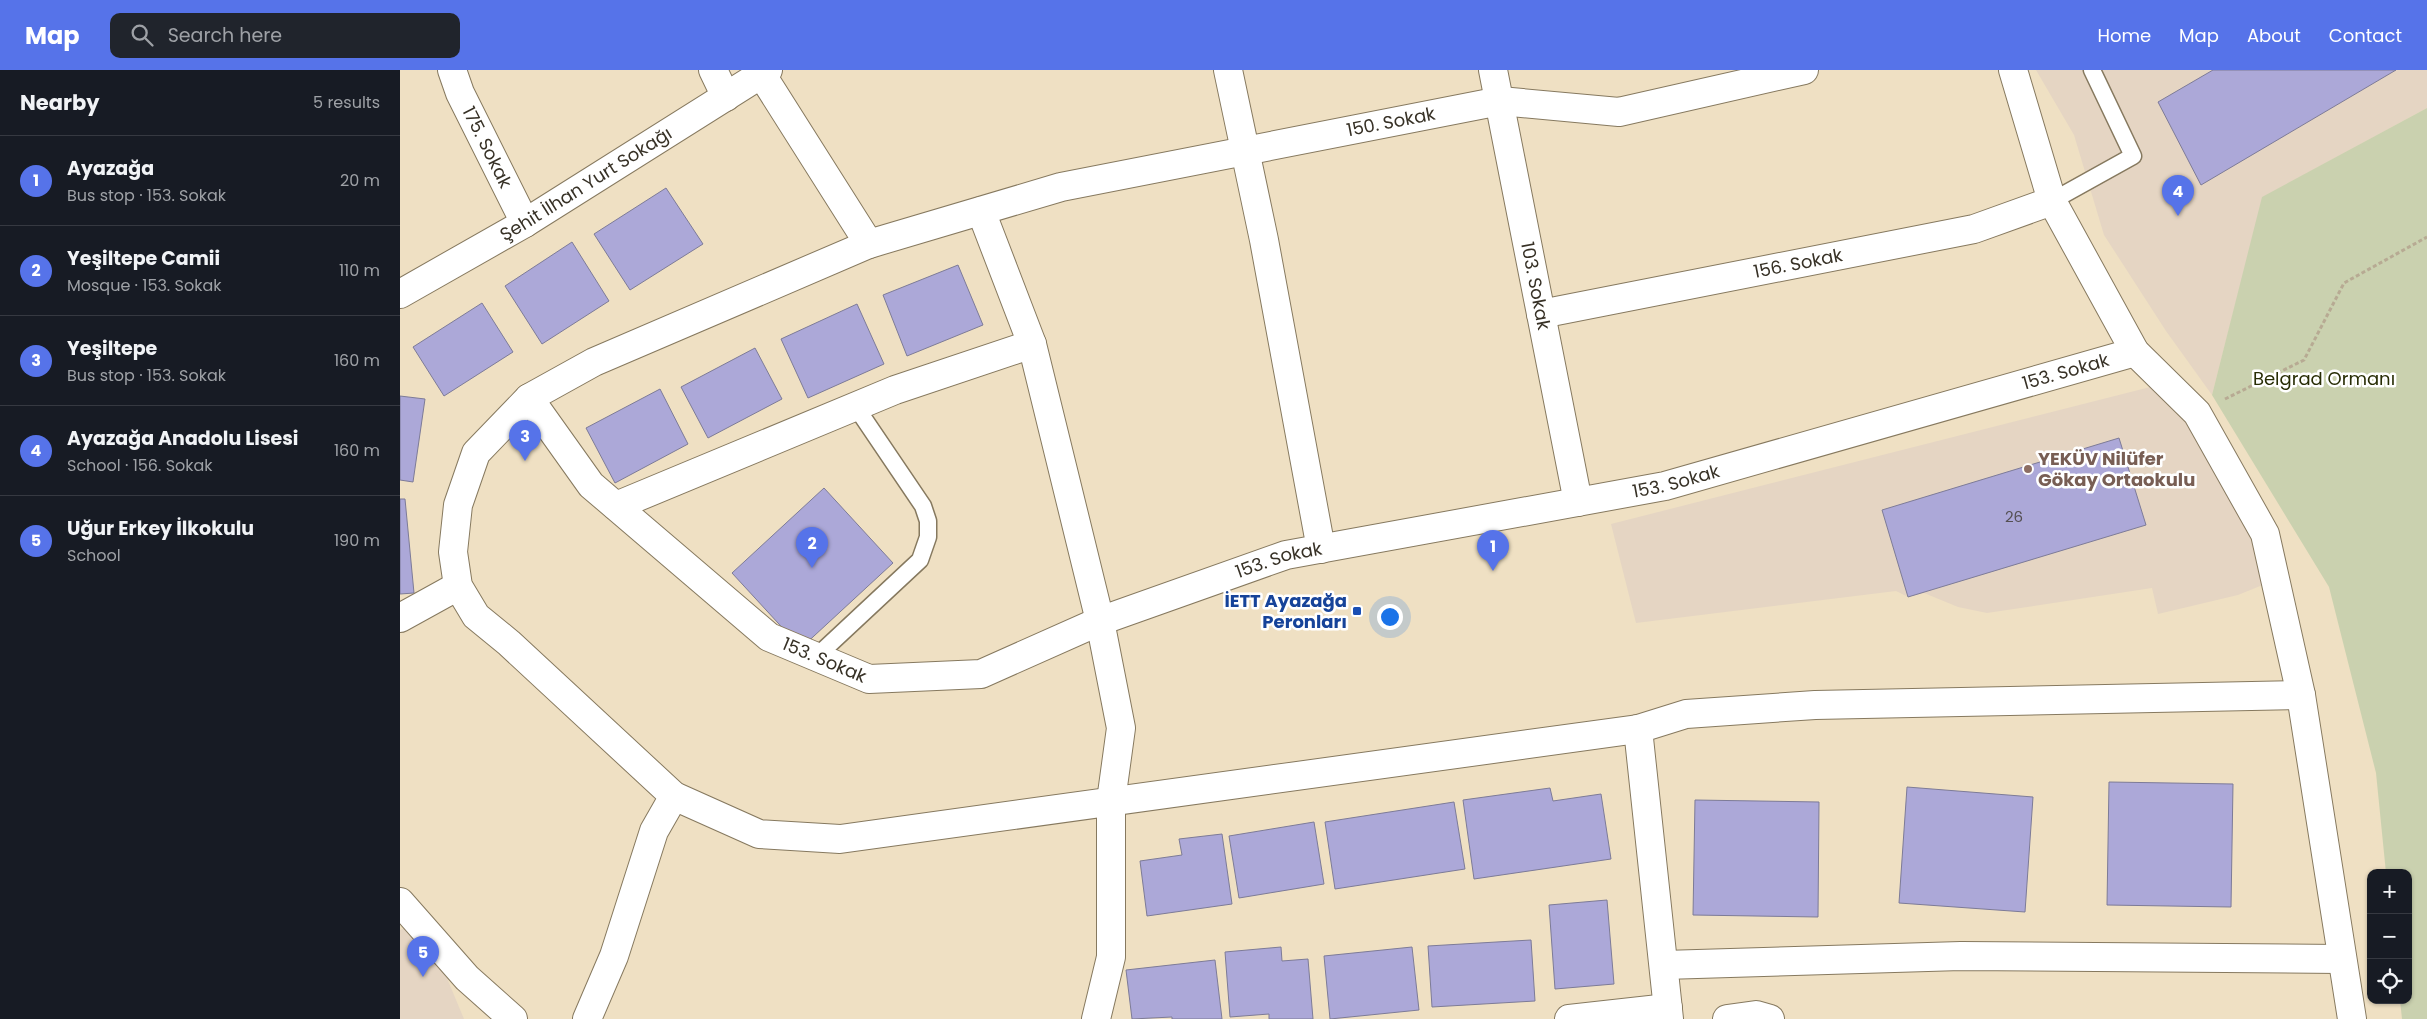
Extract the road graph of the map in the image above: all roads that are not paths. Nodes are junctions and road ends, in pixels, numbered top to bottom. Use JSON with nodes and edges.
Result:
{"nodes":[{"id":1,"x":452,"y":70,"type":"edge"},
{"id":2,"x":713,"y":70,"type":"edge"},
{"id":3,"x":1228,"y":70,"type":"edge"},
{"id":4,"x":1493,"y":70,"type":"edge"},
{"id":5,"x":1804,"y":70,"type":"edge"},
{"id":6,"x":2013,"y":70,"type":"edge"},
{"id":7,"x":2092,"y":70,"type":"edge"},
{"id":8,"x":765,"y":73,"type":"edge"},
{"id":9,"x":726,"y":98,"type":"junction"},
{"id":10,"x":1500,"y":101,"type":"junction"},
{"id":11,"x":1245,"y":151,"type":"junction"},
{"id":12,"x":2052,"y":201,"type":"junction"},
{"id":13,"x":981,"y":211,"type":"junction"},
{"id":14,"x":525,"y":223,"type":"junction"},
{"id":15,"x":869,"y":244,"type":"junction"},
{"id":16,"x":400,"y":294,"type":"edge"},
{"id":17,"x":1541,"y":314,"type":"junction"},
{"id":18,"x":1032,"y":344,"type":"junction"},
{"id":19,"x":2135,"y":352,"type":"junction"},
{"id":20,"x":530,"y":398,"type":"junction"},
{"id":21,"x":856,"y":406,"type":"junction"},
{"id":22,"x":1578,"y":502,"type":"junction"},
{"id":23,"x":616,"y":506,"type":"junction"},
{"id":24,"x":1321,"y":549,"type":"junction"},
{"id":25,"x":458,"y":586,"type":"junction"},
{"id":26,"x":400,"y":618,"type":"edge"},
{"id":27,"x":1100,"y":621,"type":"junction"},
{"id":28,"x":816,"y":657,"type":"junction"},
{"id":29,"x":2301,"y":694,"type":"junction"},
{"id":30,"x":1638,"y":729,"type":"junction"},
{"id":31,"x":674,"y":796,"type":"junction"},
{"id":32,"x":1111,"y":801,"type":"junction"},
{"id":33,"x":400,"y":902,"type":"edge"},
{"id":34,"x":2341,"y":959,"type":"junction"},
{"id":35,"x":1664,"y":965,"type":"junction"},
{"id":36,"x":1669,"y":1013,"type":"edge"},
{"id":37,"x":514,"y":1019,"type":"edge"},
{"id":38,"x":587,"y":1019,"type":"edge"},
{"id":39,"x":1096,"y":1019,"type":"edge"},
{"id":40,"x":1569,"y":1019,"type":"edge"},
{"id":41,"x":1727,"y":1019,"type":"edge"},
{"id":42,"x":1770,"y":1019,"type":"edge"},
{"id":43,"x":2352,"y":1019,"type":"edge"}],
"edges":[{"from":1,"to":14,"type":"street","name":"175. Sokak"},
{"from":2,"to":9,"type":"street"},
{"from":3,"to":11,"type":"street"},
{"from":4,"to":10,"type":"street","name":"103. Sokak"},
{"from":5,"to":10,"type":"street","name":"150. Sokak"},
{"from":6,"to":12,"type":"street"},
{"from":7,"to":12,"type":"lane"},
{"from":8,"to":9,"type":"street","name":"Şehit İlhan Yurt Sokağı"},
{"from":8,"to":15,"type":"street"},
{"from":9,"to":14,"type":"street","name":"Şehit İlhan Yurt Sokağı"},
{"from":10,"to":11,"type":"street","name":"150. Sokak"},
{"from":10,"to":17,"type":"street","name":"103. Sokak"},
{"from":11,"to":13,"type":"street","name":"150. Sokak"},
{"from":11,"to":24,"type":"street"},
{"from":12,"to":17,"type":"street","name":"156. Sokak"},
{"from":12,"to":19,"type":"street"},
{"from":13,"to":15,"type":"street","name":"150. Sokak"},
{"from":13,"to":18,"type":"street"},
{"from":14,"to":16,"type":"street","name":"Şehit İlhan Yurt Sokağı"},
{"from":15,"to":20,"type":"street","name":"150. Sokak"},
{"from":17,"to":22,"type":"street","name":"103. Sokak"},
{"from":18,"to":21,"type":"street"},
{"from":18,"to":27,"type":"street"},
{"from":19,"to":22,"type":"street","name":"153. Sokak"},
{"from":19,"to":29,"type":"street"},
{"from":20,"to":23,"type":"street","name":"153. Sokak"},
{"from":20,"to":25,"type":"street","name":"150. Sokak"},
{"from":21,"to":23,"type":"street"},
{"from":21,"to":28,"type":"lane"},
{"from":22,"to":24,"type":"street","name":"153. Sokak"},
{"from":23,"to":28,"type":"street","name":"153. Sokak"},
{"from":24,"to":27,"type":"street","name":"153. Sokak"},
{"from":25,"to":26,"type":"street"},
{"from":25,"to":31,"type":"street"},
{"from":27,"to":28,"type":"street","name":"153. Sokak"},
{"from":27,"to":32,"type":"street"},
{"from":29,"to":30,"type":"street"},
{"from":29,"to":34,"type":"street"},
{"from":30,"to":32,"type":"street"},
{"from":30,"to":35,"type":"street"},
{"from":31,"to":32,"type":"street"},
{"from":31,"to":38,"type":"street"},
{"from":32,"to":39,"type":"street"},
{"from":33,"to":37,"type":"street"},
{"from":34,"to":35,"type":"street"},
{"from":34,"to":43,"type":"street"},
{"from":35,"to":36,"type":"street"},
{"from":36,"to":40,"type":"street"},
{"from":41,"to":42,"type":"street"}]}
